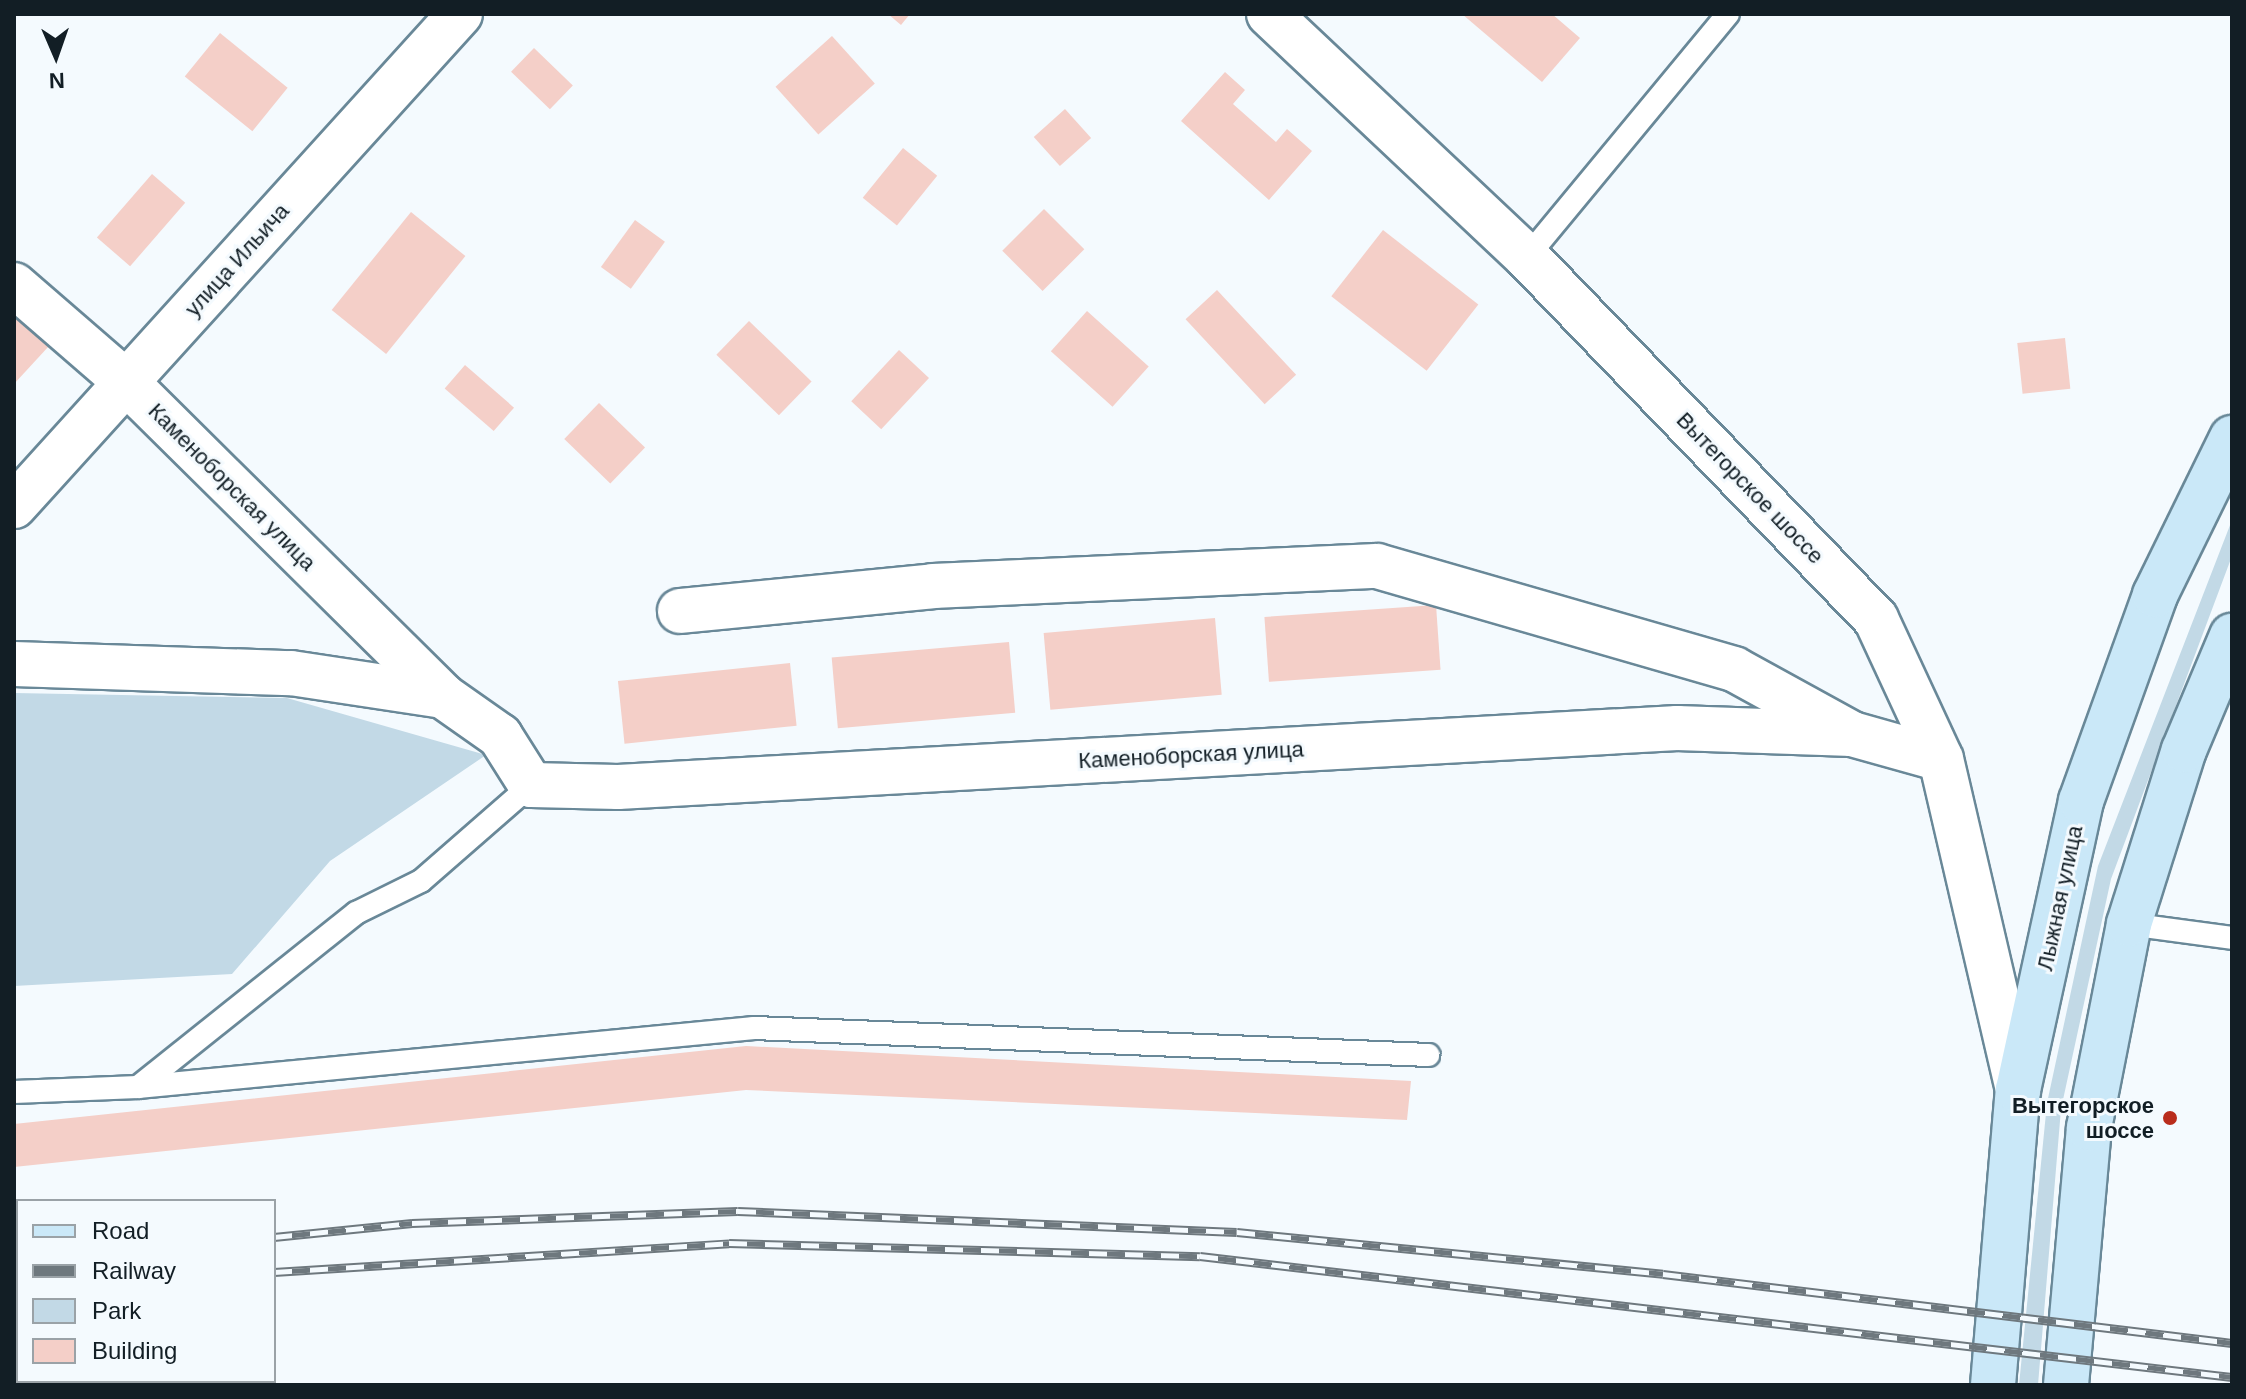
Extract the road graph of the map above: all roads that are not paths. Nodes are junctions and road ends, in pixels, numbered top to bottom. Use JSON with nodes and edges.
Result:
{"nodes":[{"id":1,"x":460,"y":14,"type":"edge"},
{"id":2,"x":1269,"y":14,"type":"edge"},
{"id":3,"x":1728,"y":14,"type":"edge"},
{"id":4,"x":1527,"y":257,"type":"junction"},
{"id":5,"x":14,"y":285,"type":"edge"},
{"id":6,"x":126,"y":382,"type":"junction"},
{"id":7,"x":2232,"y":438,"type":"edge"},
{"id":8,"x":14,"y":506,"type":"edge"},
{"id":9,"x":680,"y":611,"type":"dead end"},
{"id":10,"x":2232,"y":636,"type":"edge"},
{"id":11,"x":14,"y":664,"type":"edge"},
{"id":12,"x":443,"y":696,"type":"junction"},
{"id":13,"x":1852,"y":734,"type":"junction"},
{"id":14,"x":1941,"y":759,"type":"junction"},
{"id":15,"x":531,"y":785,"type":"junction"},
{"id":16,"x":2129,"y":924,"type":"junction"},
{"id":17,"x":2232,"y":938,"type":"edge"},
{"id":18,"x":1428,"y":1055,"type":"dead end"},
{"id":19,"x":138,"y":1087,"type":"junction"},
{"id":20,"x":2018,"y":1090,"type":"junction"},
{"id":21,"x":14,"y":1092,"type":"edge"},
{"id":22,"x":1993,"y":1385,"type":"edge"},
{"id":23,"x":2066,"y":1385,"type":"edge"}],
"edges":[{"from":1,"to":6,"type":"street","name":"улица Ильича"},
{"from":2,"to":4,"type":"street","name":"Вытегорское шоссе"},
{"from":3,"to":4,"type":"lane"},
{"from":4,"to":14,"type":"street","name":"Вытегорское шоссе"},
{"from":5,"to":6,"type":"street","name":"Каменоборская улица"},
{"from":6,"to":8,"type":"street","name":"улица Ильича"},
{"from":6,"to":12,"type":"street","name":"Каменоборская улица"},
{"from":7,"to":20,"type":"main road","name":"Лыжная улица"},
{"from":9,"to":13,"type":"street"},
{"from":10,"to":16,"type":"main road"},
{"from":11,"to":12,"type":"street"},
{"from":12,"to":15,"type":"street","name":"Каменоборская улица"},
{"from":13,"to":14,"type":"street"},
{"from":13,"to":15,"type":"street","name":"Каменоборская улица"},
{"from":14,"to":20,"type":"street","name":"Вытегорское шоссе"},
{"from":15,"to":19,"type":"lane"},
{"from":16,"to":17,"type":"lane"},
{"from":16,"to":23,"type":"main road"},
{"from":18,"to":19,"type":"lane"},
{"from":19,"to":21,"type":"lane"},
{"from":20,"to":22,"type":"main road","name":"Лыжная улица"}]}
